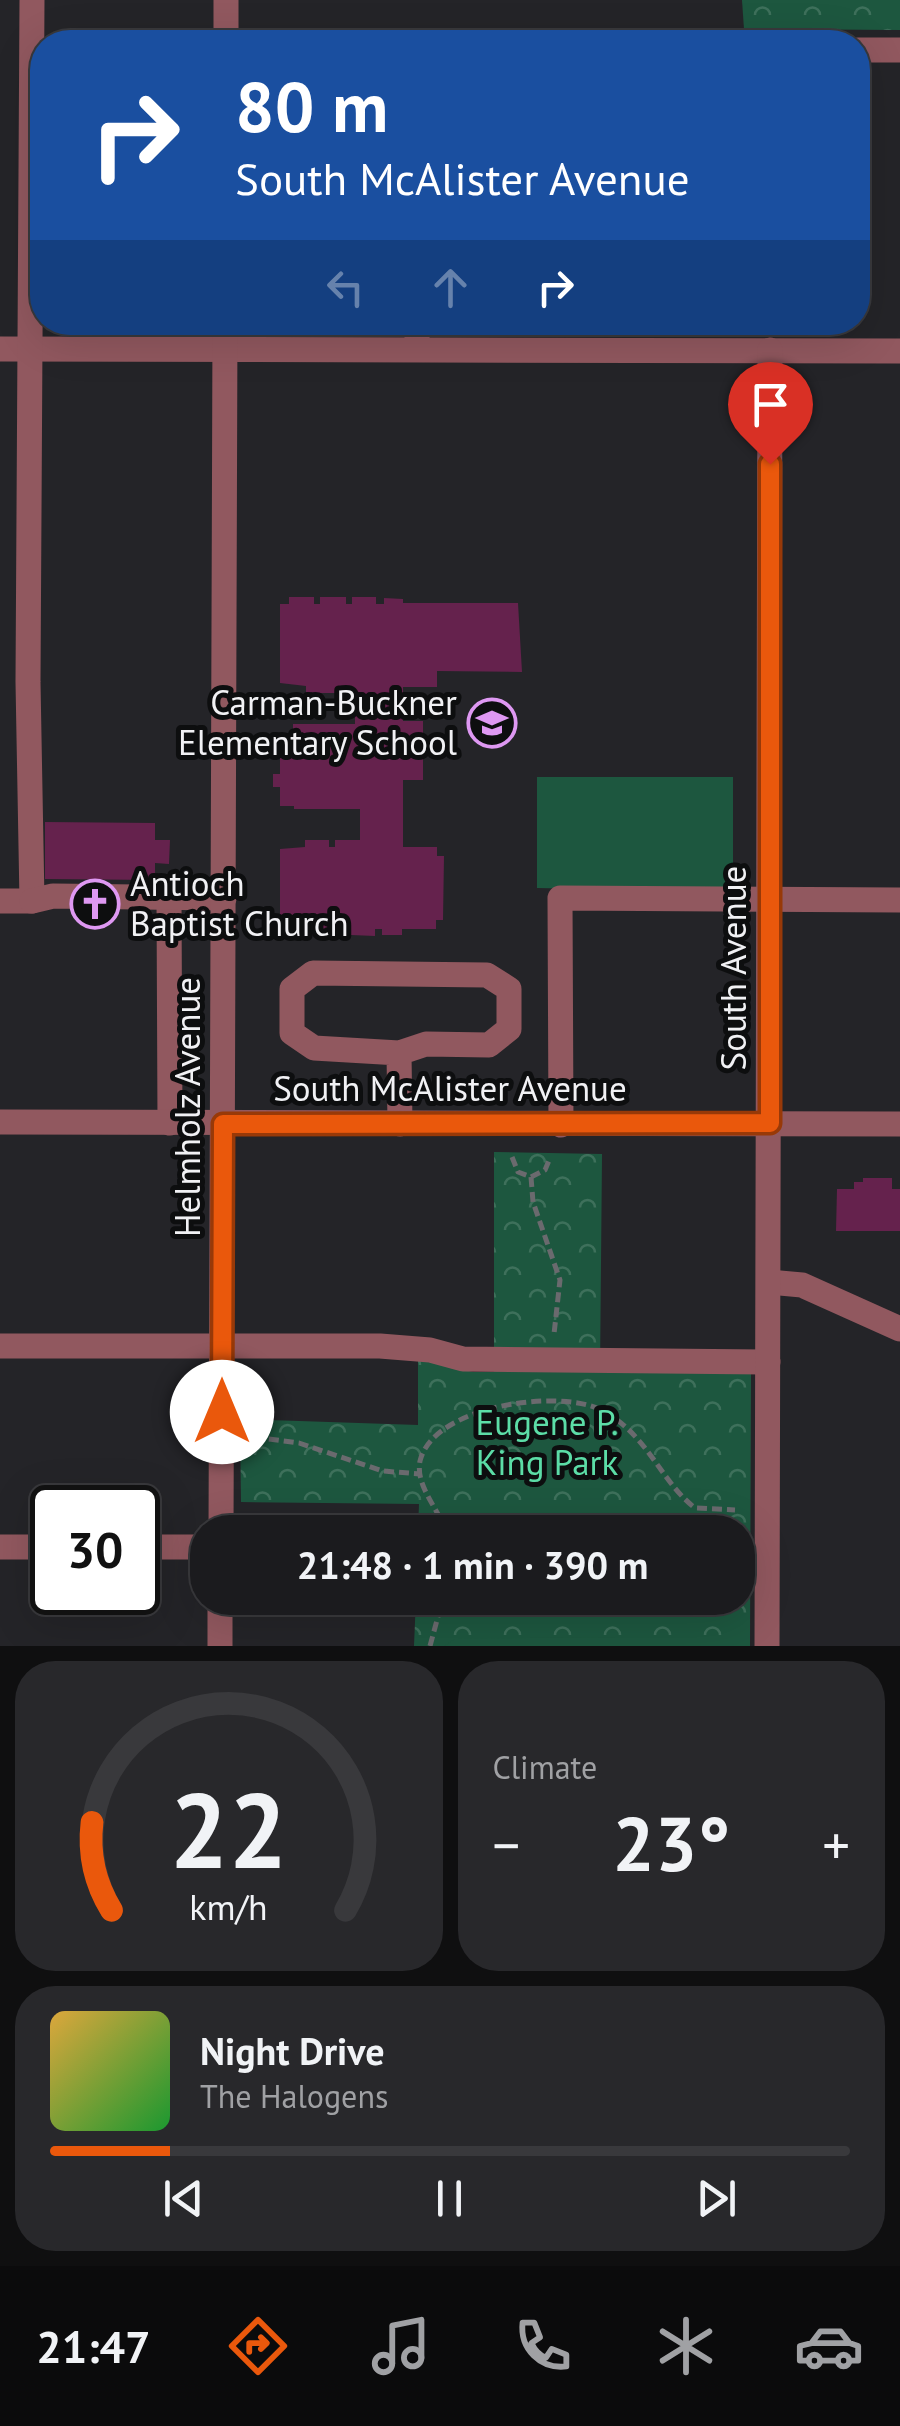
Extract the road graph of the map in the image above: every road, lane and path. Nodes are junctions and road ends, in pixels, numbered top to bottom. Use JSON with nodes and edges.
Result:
{"nodes":[{"id":1,"x":32,"y":0,"type":"edge"},
{"id":2,"x":226,"y":0,"type":"edge"},
{"id":3,"x":32,"y":30,"type":"edge"},
{"id":4,"x":226,"y":30,"type":"edge"},
{"id":5,"x":870,"y":50,"type":"edge"},
{"id":6,"x":900,"y":50,"type":"edge"},
{"id":7,"x":32,"y":335,"type":"edge"},
{"id":8,"x":225,"y":335,"type":"edge"},
{"id":9,"x":417,"y":336,"type":"edge"},
{"id":10,"x":0,"y":349,"type":"edge"},
{"id":11,"x":224,"y":349,"type":"junction"},
{"id":12,"x":32,"y":350,"type":"junction"},
{"id":13,"x":770,"y":350,"type":"junction"},
{"id":14,"x":900,"y":351,"type":"edge"},
{"id":15,"x":169,"y":898,"type":"junction"},
{"id":16,"x":224,"y":898,"type":"junction"},
{"id":17,"x":768,"y":899,"type":"junction"},
{"id":18,"x":900,"y":900,"type":"edge"},
{"id":19,"x":0,"y":901,"type":"edge"},
{"id":20,"x":32,"y":901,"type":"junction"},
{"id":21,"x":399,"y":1052,"type":"junction"},
{"id":22,"x":0,"y":1122,"type":"edge"},
{"id":23,"x":770,"y":1123,"type":"junction"},
{"id":24,"x":170,"y":1124,"type":"junction"},
{"id":25,"x":223,"y":1124,"type":"junction"},
{"id":26,"x":400,"y":1124,"type":"junction"},
{"id":27,"x":900,"y":1124,"type":"edge"},
{"id":28,"x":561,"y":1125,"type":"junction"},
{"id":29,"x":512,"y":1157,"type":"dead end"},
{"id":30,"x":550,"y":1158,"type":"dead end"},
{"id":31,"x":532,"y":1178,"type":"junction"},
{"id":32,"x":769,"y":1282,"type":"junction"},
{"id":33,"x":900,"y":1329,"type":"edge"},
{"id":34,"x":222,"y":1345,"type":"junction"},
{"id":35,"x":0,"y":1346,"type":"edge"},
{"id":36,"x":547,"y":1360,"type":"junction"},
{"id":37,"x":768,"y":1362,"type":"junction"},
{"id":38,"x":548,"y":1403,"type":"junction"},
{"id":39,"x":254,"y":1437,"type":"dead end"},
{"id":40,"x":420,"y":1474,"type":"junction"},
{"id":41,"x":735,"y":1510,"type":"dead end"},
{"id":42,"x":221,"y":1515,"type":"edge"},
{"id":43,"x":438,"y":1515,"type":"edge"},
{"id":44,"x":0,"y":1547,"type":"edge"},
{"id":45,"x":30,"y":1547,"type":"edge"},
{"id":46,"x":160,"y":1547,"type":"edge"},
{"id":47,"x":190,"y":1547,"type":"edge"},
{"id":48,"x":220,"y":1615,"type":"edge"},
{"id":49,"x":438,"y":1615,"type":"edge"},
{"id":50,"x":220,"y":1646,"type":"edge"},
{"id":51,"x":430,"y":1646,"type":"edge"},
{"id":52,"x":767,"y":1646,"type":"edge"}],
"edges":[{"from":1,"to":3,"type":"street"},
{"from":2,"to":4,"type":"street"},
{"from":5,"to":6,"type":"street"},
{"from":7,"to":12,"type":"street"},
{"from":8,"to":11,"type":"street","name":"Helmholz Avenue"},
{"from":9,"to":11,"type":"street"},
{"from":9,"to":13,"type":"street"},
{"from":10,"to":12,"type":"street"},
{"from":11,"to":12,"type":"street"},
{"from":11,"to":16,"type":"street","name":"Helmholz Avenue"},
{"from":12,"to":20,"type":"street"},
{"from":13,"to":14,"type":"street"},
{"from":13,"to":17,"type":"street","name":"South Avenue"},
{"from":15,"to":16,"type":"street"},
{"from":15,"to":20,"type":"street"},
{"from":15,"to":24,"type":"street"},
{"from":16,"to":25,"type":"street","name":"Helmholz Avenue"},
{"from":17,"to":18,"type":"street"},
{"from":17,"to":23,"type":"street","name":"South Avenue"},
{"from":17,"to":28,"type":"street"},
{"from":19,"to":20,"type":"street"},
{"from":21,"to":21,"type":"street"},
{"from":21,"to":26,"type":"street"},
{"from":22,"to":24,"type":"street","name":"South McAlister Avenue"},
{"from":23,"to":27,"type":"street","name":"South McAlister Avenue"},
{"from":23,"to":28,"type":"street","name":"South McAlister Avenue"},
{"from":23,"to":32,"type":"street","name":"South Avenue"},
{"from":24,"to":25,"type":"street","name":"South McAlister Avenue"},
{"from":25,"to":26,"type":"street","name":"South McAlister Avenue"},
{"from":25,"to":34,"type":"street","name":"Helmholz Avenue"},
{"from":26,"to":28,"type":"street","name":"South McAlister Avenue"},
{"from":29,"to":31,"type":"path"},
{"from":30,"to":31,"type":"path"},
{"from":31,"to":36,"type":"path"},
{"from":32,"to":33,"type":"street"},
{"from":32,"to":37,"type":"street","name":"South Avenue"},
{"from":34,"to":35,"type":"street"},
{"from":34,"to":36,"type":"street"},
{"from":34,"to":42,"type":"street","name":"Helmholz Avenue"},
{"from":36,"to":37,"type":"street"},
{"from":36,"to":38,"type":"path"},
{"from":37,"to":52,"type":"street","name":"South Avenue"},
{"from":38,"to":40,"type":"path"},
{"from":38,"to":41,"type":"path"},
{"from":39,"to":40,"type":"path"},
{"from":40,"to":43,"type":"path"},
{"from":44,"to":45,"type":"street"},
{"from":46,"to":47,"type":"street"},
{"from":48,"to":50,"type":"street"},
{"from":49,"to":51,"type":"path"}]}
